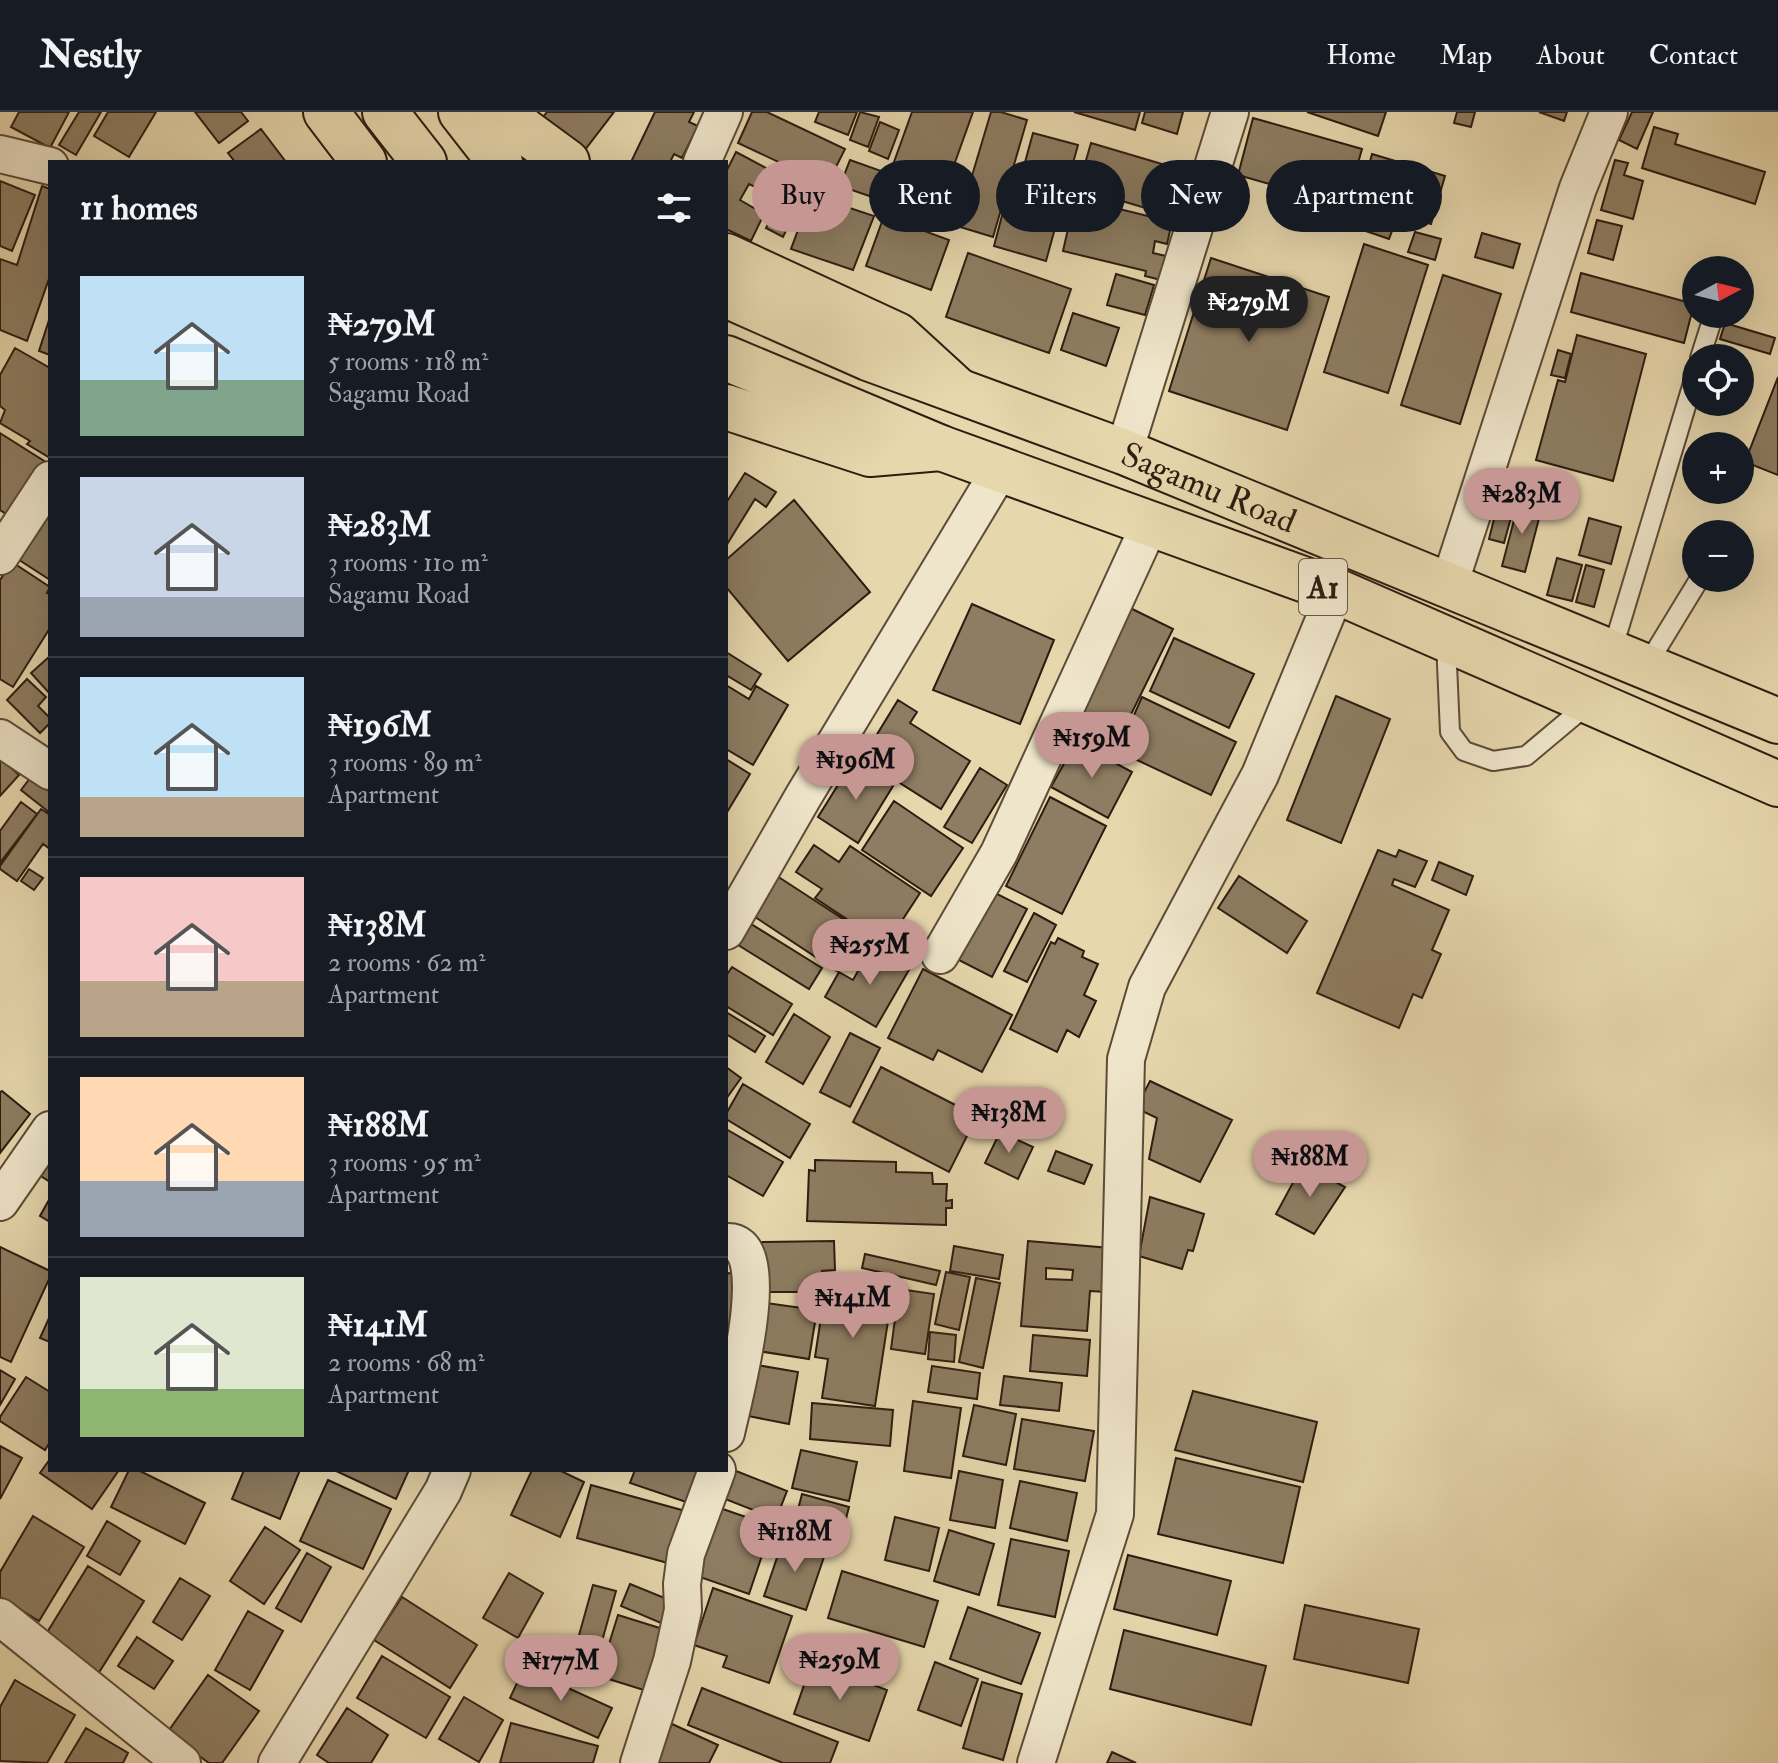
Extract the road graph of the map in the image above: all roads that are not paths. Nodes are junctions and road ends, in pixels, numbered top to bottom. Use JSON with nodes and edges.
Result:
{"nodes":[{"id":1,"x":326,"y":112,"type":"edge"},
{"id":2,"x":385,"y":112,"type":"edge"},
{"id":3,"x":461,"y":112,"type":"edge"},
{"id":4,"x":508,"y":112,"type":"edge"},
{"id":5,"x":724,"y":112,"type":"edge"},
{"id":6,"x":1230,"y":112,"type":"edge"},
{"id":7,"x":1609,"y":112,"type":"edge"},
{"id":8,"x":0,"y":154,"type":"edge"},
{"id":9,"x":362,"y":160,"type":"edge"},
{"id":10,"x":422,"y":160,"type":"edge"},
{"id":11,"x":498,"y":160,"type":"edge"},
{"id":12,"x":564,"y":160,"type":"edge"},
{"id":13,"x":703,"y":160,"type":"edge"},
{"id":14,"x":48,"y":166,"type":"edge"},
{"id":15,"x":728,"y":257,"type":"edge"},
{"id":16,"x":728,"y":296,"type":"edge"},
{"id":17,"x":728,"y":359,"type":"edge"},
{"id":18,"x":956,"y":389,"type":"junction"},
{"id":19,"x":728,"y":408,"type":"edge"},
{"id":20,"x":1686,"y":416,"type":"edge"},
{"id":21,"x":941,"y":448,"type":"junction"},
{"id":22,"x":1124,"y":452,"type":"junction"},
{"id":23,"x":1000,"y":470,"type":"junction"},
{"id":24,"x":48,"y":483,"type":"edge"},
{"id":25,"x":1149,"y":526,"type":"junction"},
{"id":26,"x":0,"y":556,"type":"edge"},
{"id":27,"x":1449,"y":585,"type":"junction"},
{"id":28,"x":1336,"y":591,"type":"junction"},
{"id":29,"x":1688,"y":592,"type":"edge"},
{"id":30,"x":1445,"y":639,"type":"junction"},
{"id":31,"x":1629,"y":658,"type":"junction"},
{"id":32,"x":1590,"y":702,"type":"junction"},
{"id":33,"x":1778,"y":721,"type":"edge"},
{"id":34,"x":0,"y":738,"type":"edge"},
{"id":35,"x":48,"y":770,"type":"edge"},
{"id":36,"x":1778,"y":784,"type":"edge"},
{"id":37,"x":728,"y":928,"type":"edge"},
{"id":38,"x":940,"y":955,"type":"dead end"},
{"id":39,"x":48,"y":1133,"type":"edge"},
{"id":40,"x":0,"y":1202,"type":"edge"},
{"id":41,"x":728,"y":1242,"type":"edge"},
{"id":42,"x":728,"y":1423,"type":"edge"},
{"id":43,"x":451,"y":1472,"type":"edge"},
{"id":44,"x":716,"y":1472,"type":"edge"},
{"id":45,"x":0,"y":1617,"type":"edge"},
{"id":46,"x":182,"y":1763,"type":"edge"},
{"id":47,"x":277,"y":1763,"type":"edge"},
{"id":48,"x":639,"y":1763,"type":"edge"},
{"id":49,"x":1036,"y":1763,"type":"edge"}],
"edges":[{"from":1,"to":9,"type":"main road"},
{"from":2,"to":10,"type":"main road"},
{"from":3,"to":11,"type":"main road"},
{"from":4,"to":12,"type":"main road"},
{"from":5,"to":13,"type":"street"},
{"from":6,"to":22,"type":"street"},
{"from":7,"to":27,"type":"street"},
{"from":8,"to":14,"type":"street"},
{"from":15,"to":18,"type":"main road"},
{"from":16,"to":18,"type":"main road","name":"Sagamu Road","number":"A1"},
{"from":17,"to":21,"type":"main road","name":"Sagamu Road","number":"A1"},
{"from":18,"to":22,"type":"main road","name":"Sagamu Road","number":"A1"},
{"from":19,"to":21,"type":"main road"},
{"from":20,"to":31,"type":"lane"},
{"from":21,"to":23,"type":"main road","name":"Sagamu Road","number":"A1"},
{"from":22,"to":27,"type":"main road","name":"Sagamu Road","number":"A1"},
{"from":23,"to":25,"type":"main road","name":"Sagamu Road","number":"A1"},
{"from":23,"to":37,"type":"street"},
{"from":24,"to":26,"type":"street"},
{"from":25,"to":28,"type":"main road","name":"Sagamu Road","number":"A1"},
{"from":25,"to":38,"type":"street"},
{"from":27,"to":31,"type":"main road","name":"Sagamu Road","number":"A1"},
{"from":28,"to":30,"type":"main road","name":"Sagamu Road","number":"A1"},
{"from":28,"to":49,"type":"street"},
{"from":29,"to":31,"type":"lane"},
{"from":30,"to":32,"type":"main road","name":"Sagamu Road","number":"A1"},
{"from":30,"to":32,"type":"lane"},
{"from":31,"to":33,"type":"main road","name":"Sagamu Road","number":"A1"},
{"from":32,"to":36,"type":"main road","name":"Sagamu Road","number":"A1"},
{"from":34,"to":35,"type":"street"},
{"from":39,"to":40,"type":"street"},
{"from":41,"to":42,"type":"street"},
{"from":43,"to":47,"type":"street"},
{"from":44,"to":48,"type":"street"},
{"from":45,"to":46,"type":"street"}]}
